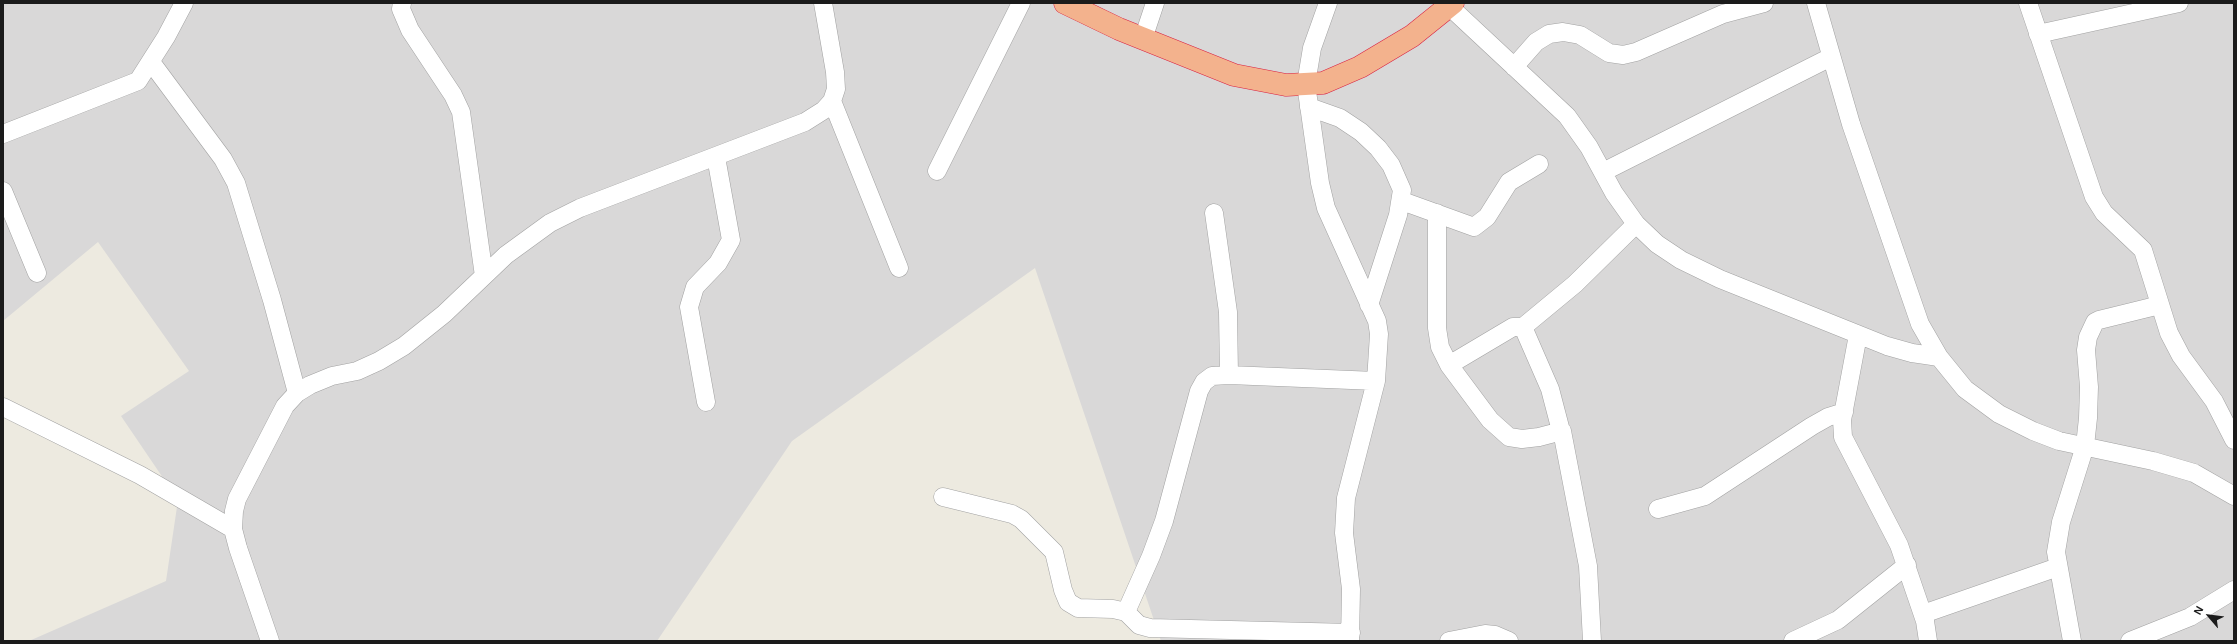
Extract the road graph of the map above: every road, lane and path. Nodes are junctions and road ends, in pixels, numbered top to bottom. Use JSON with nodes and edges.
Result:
{"nodes":[{"id":1,"x":184,"y":3,"type":"edge"},
{"id":2,"x":402,"y":3,"type":"edge"},
{"id":3,"x":823,"y":3,"type":"edge"},
{"id":4,"x":1021,"y":3,"type":"edge"},
{"id":5,"x":1065,"y":3,"type":"edge"},
{"id":6,"x":1155,"y":3,"type":"edge"},
{"id":7,"x":1328,"y":3,"type":"edge"},
{"id":8,"x":1764,"y":3,"type":"edge"},
{"id":9,"x":1816,"y":3,"type":"edge"},
{"id":10,"x":2028,"y":3,"type":"edge"},
{"id":11,"x":2179,"y":3,"type":"edge"},
{"id":12,"x":1451,"y":5,"type":"edge"},
{"id":13,"x":2038,"y":34,"type":"junction"},
{"id":14,"x":1143,"y":39,"type":"junction"},
{"id":15,"x":1831,"y":56,"type":"junction"},
{"id":16,"x":151,"y":62,"type":"junction"},
{"id":17,"x":1514,"y":66,"type":"junction"},
{"id":18,"x":1306,"y":84,"type":"junction"},
{"id":19,"x":832,"y":101,"type":"junction"},
{"id":20,"x":1309,"y":106,"type":"junction"},
{"id":21,"x":3,"y":134,"type":"edge"},
{"id":22,"x":716,"y":157,"type":"junction"},
{"id":23,"x":1539,"y":164,"type":"dead end"},
{"id":24,"x":937,"y":171,"type":"dead end"},
{"id":25,"x":1603,"y":172,"type":"junction"},
{"id":26,"x":3,"y":191,"type":"edge"},
{"id":27,"x":1402,"y":201,"type":"junction"},
{"id":28,"x":1214,"y":213,"type":"dead end"},
{"id":29,"x":1437,"y":213,"type":"junction"},
{"id":30,"x":1636,"y":224,"type":"junction"},
{"id":31,"x":899,"y":268,"type":"dead end"},
{"id":32,"x":37,"y":273,"type":"dead end"},
{"id":33,"x":484,"y":276,"type":"junction"},
{"id":34,"x":1369,"y":305,"type":"junction"},
{"id":35,"x":2160,"y":305,"type":"junction"},
{"id":36,"x":1523,"y":327,"type":"junction"},
{"id":37,"x":1858,"y":335,"type":"junction"},
{"id":38,"x":1939,"y":357,"type":"junction"},
{"id":39,"x":1450,"y":365,"type":"junction"},
{"id":40,"x":1228,"y":375,"type":"junction"},
{"id":41,"x":1376,"y":381,"type":"junction"},
{"id":42,"x":297,"y":393,"type":"junction"},
{"id":43,"x":706,"y":402,"type":"dead end"},
{"id":44,"x":3,"y":407,"type":"edge"},
{"id":45,"x":1844,"y":412,"type":"junction"},
{"id":46,"x":1561,"y":432,"type":"junction"},
{"id":47,"x":2234,"y":440,"type":"edge"},
{"id":48,"x":2085,"y":446,"type":"junction"},
{"id":49,"x":2234,"y":496,"type":"edge"},
{"id":50,"x":943,"y":497,"type":"dead end"},
{"id":51,"x":1658,"y":508,"type":"dead end"},
{"id":52,"x":233,"y":529,"type":"junction"},
{"id":53,"x":1907,"y":565,"type":"junction"},
{"id":54,"x":2058,"y":567,"type":"junction"},
{"id":55,"x":2234,"y":590,"type":"edge"},
{"id":56,"x":1126,"y":612,"type":"junction"},
{"id":57,"x":1923,"y":614,"type":"junction"},
{"id":58,"x":1350,"y":637,"type":"edge"},
{"id":59,"x":264,"y":639,"type":"edge"},
{"id":60,"x":1470,"y":639,"type":"edge"},
{"id":61,"x":1800,"y":640,"type":"edge"},
{"id":62,"x":1449,"y":641,"type":"edge"},
{"id":63,"x":1509,"y":641,"type":"edge"},
{"id":64,"x":1592,"y":641,"type":"edge"},
{"id":65,"x":1928,"y":641,"type":"edge"},
{"id":66,"x":2072,"y":641,"type":"edge"},
{"id":67,"x":2130,"y":641,"type":"edge"}],
"edges":[{"from":1,"to":16,"type":"street"},
{"from":2,"to":33,"type":"street"},
{"from":3,"to":19,"type":"street"},
{"from":4,"to":24,"type":"street"},
{"from":5,"to":14,"type":"highway"},
{"from":6,"to":14,"type":"street"},
{"from":7,"to":18,"type":"street"},
{"from":8,"to":17,"type":"street"},
{"from":9,"to":15,"type":"street"},
{"from":10,"to":13,"type":"street"},
{"from":11,"to":13,"type":"street"},
{"from":12,"to":17,"type":"street"},
{"from":12,"to":18,"type":"highway"},
{"from":13,"to":35,"type":"street"},
{"from":14,"to":18,"type":"highway"},
{"from":15,"to":25,"type":"street"},
{"from":15,"to":38,"type":"street"},
{"from":16,"to":21,"type":"street"},
{"from":16,"to":42,"type":"street"},
{"from":17,"to":25,"type":"street"},
{"from":18,"to":20,"type":"street"},
{"from":19,"to":22,"type":"street"},
{"from":19,"to":31,"type":"street"},
{"from":20,"to":27,"type":"street"},
{"from":20,"to":34,"type":"street"},
{"from":22,"to":33,"type":"street"},
{"from":22,"to":43,"type":"street"},
{"from":23,"to":29,"type":"street"},
{"from":25,"to":30,"type":"street"},
{"from":26,"to":32,"type":"street"},
{"from":27,"to":29,"type":"street"},
{"from":27,"to":34,"type":"street"},
{"from":28,"to":40,"type":"street"},
{"from":29,"to":39,"type":"street"},
{"from":30,"to":36,"type":"street"},
{"from":30,"to":37,"type":"street"},
{"from":33,"to":42,"type":"street"},
{"from":34,"to":41,"type":"street"},
{"from":35,"to":47,"type":"street"},
{"from":35,"to":48,"type":"street"},
{"from":36,"to":39,"type":"street"},
{"from":36,"to":46,"type":"street"},
{"from":37,"to":38,"type":"street"},
{"from":37,"to":45,"type":"street"},
{"from":38,"to":48,"type":"street"},
{"from":39,"to":46,"type":"street"},
{"from":40,"to":41,"type":"street"},
{"from":40,"to":56,"type":"street"},
{"from":41,"to":58,"type":"street"},
{"from":42,"to":52,"type":"street"},
{"from":44,"to":52,"type":"street"},
{"from":45,"to":51,"type":"street"},
{"from":45,"to":53,"type":"street"},
{"from":46,"to":64,"type":"street"},
{"from":48,"to":49,"type":"street"},
{"from":48,"to":54,"type":"street"},
{"from":50,"to":56,"type":"street"},
{"from":52,"to":59,"type":"street"},
{"from":53,"to":57,"type":"street"},
{"from":53,"to":61,"type":"street"},
{"from":54,"to":57,"type":"street"},
{"from":54,"to":66,"type":"street"},
{"from":55,"to":67,"type":"street"},
{"from":56,"to":58,"type":"street"},
{"from":57,"to":65,"type":"street"},
{"from":60,"to":62,"type":"street"},
{"from":60,"to":63,"type":"street"}]}
